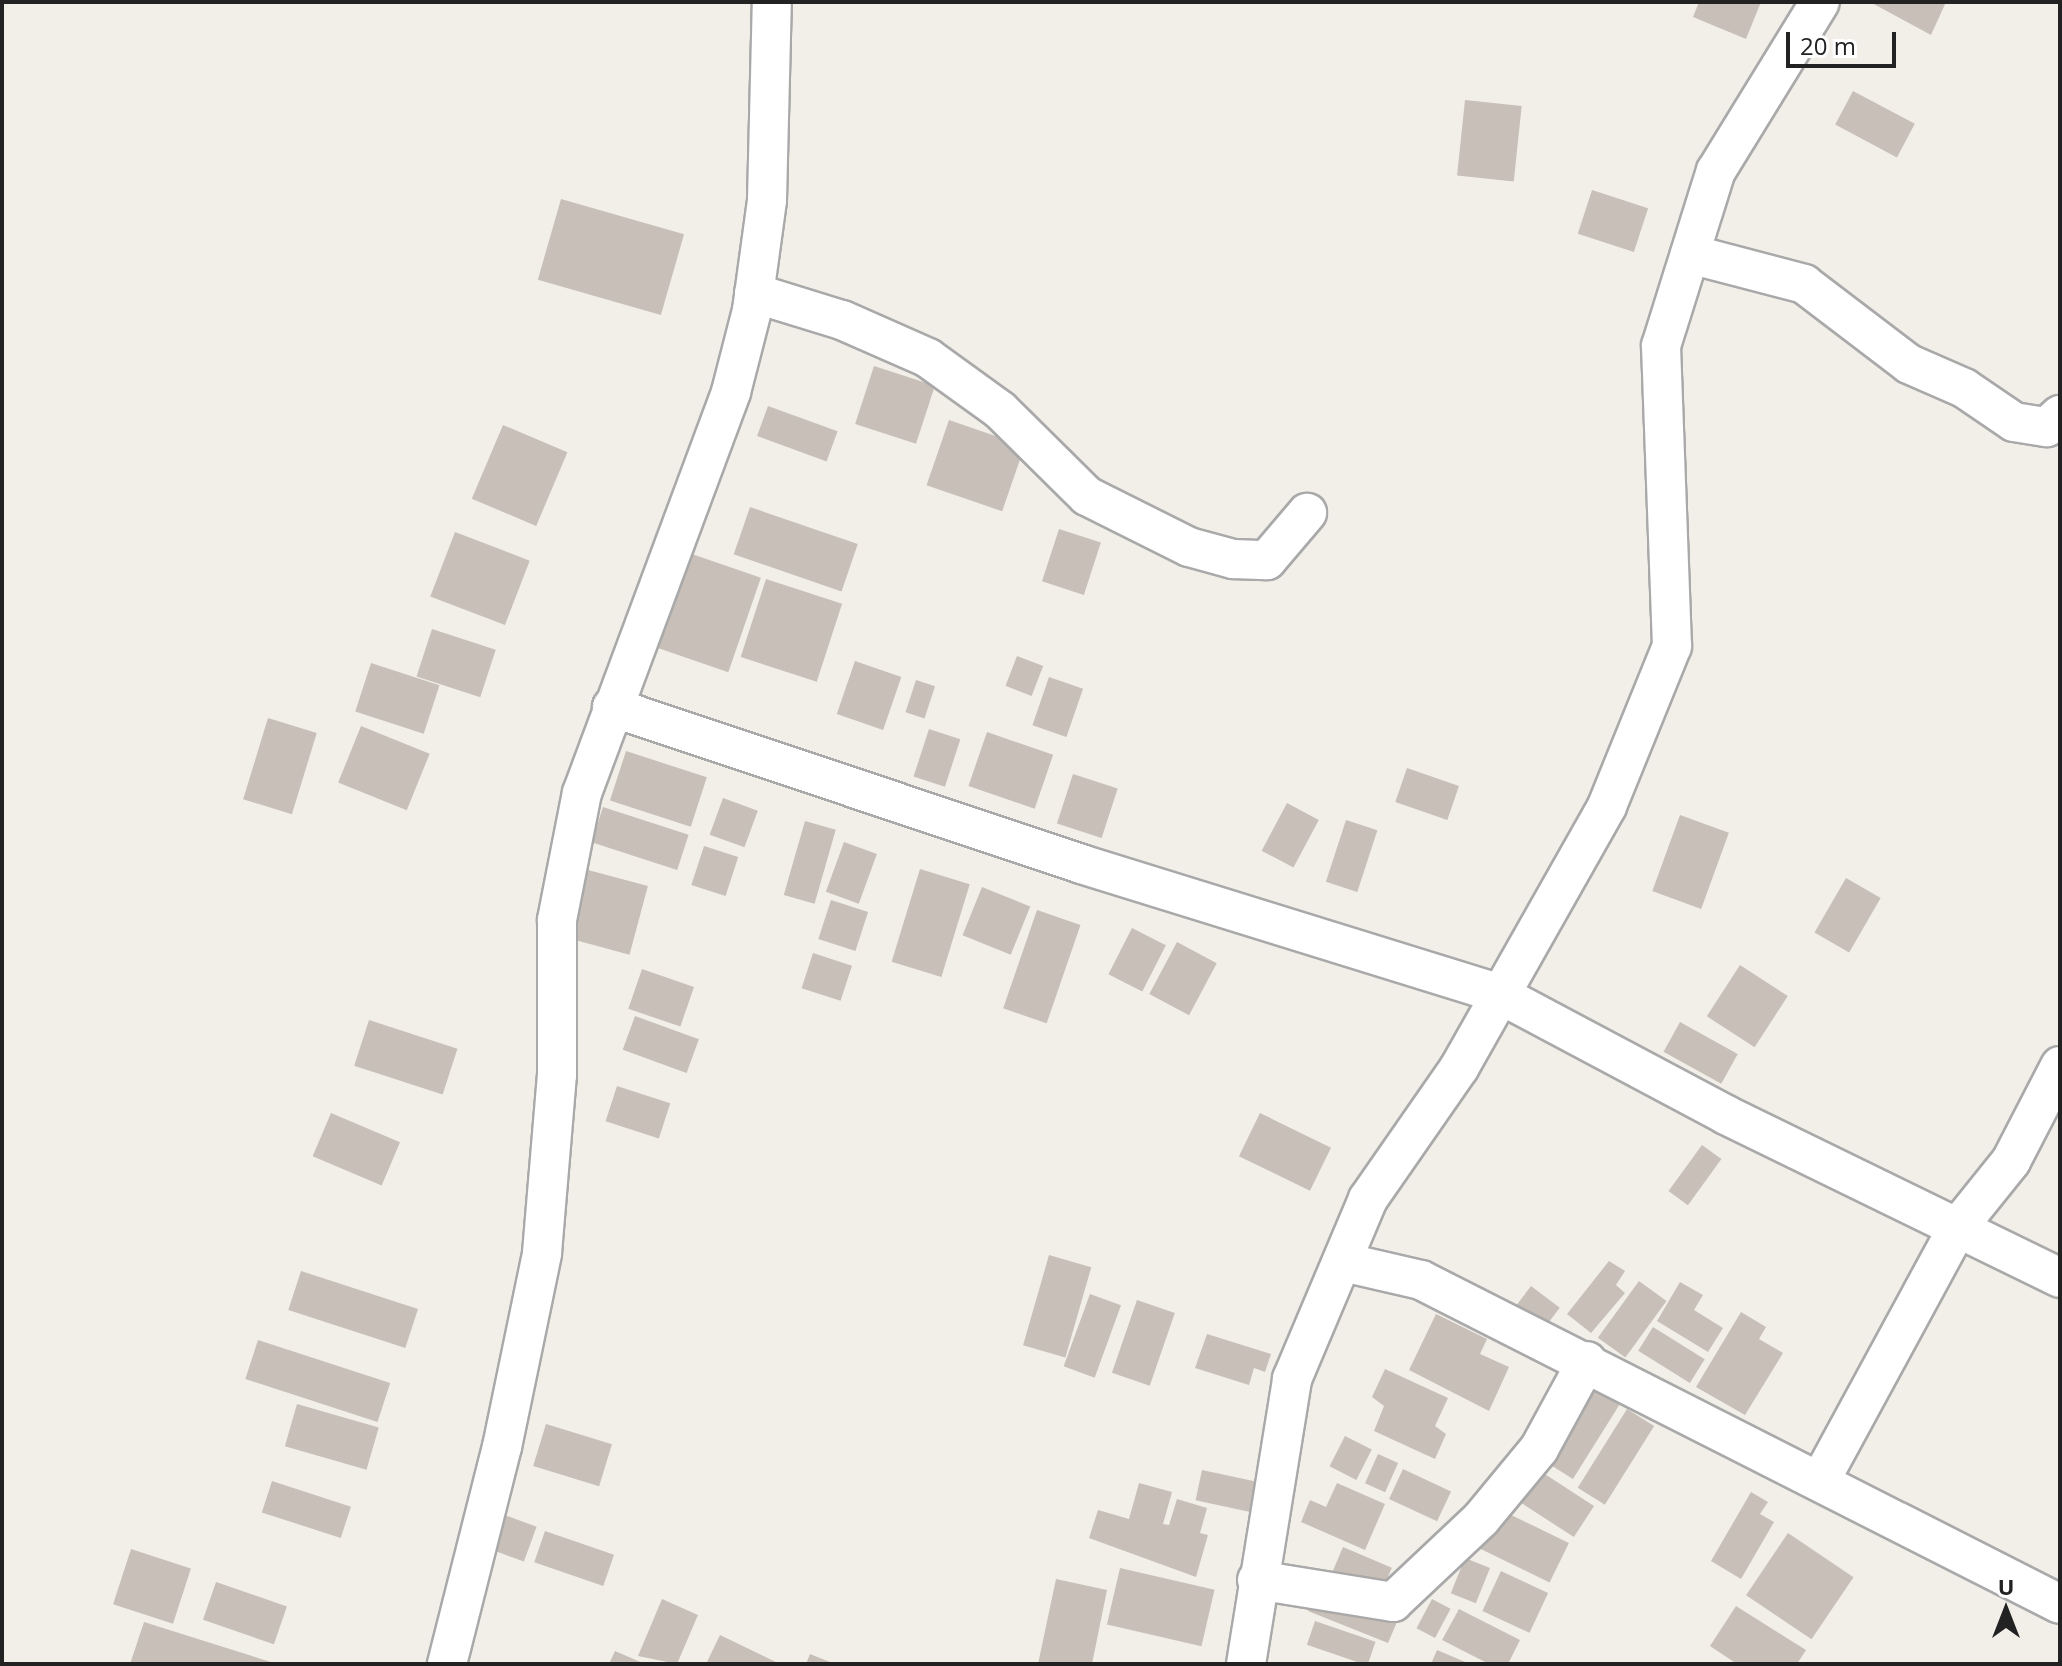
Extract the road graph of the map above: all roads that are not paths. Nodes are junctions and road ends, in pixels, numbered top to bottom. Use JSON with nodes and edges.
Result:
{"nodes":[{"id":1,"x":772,"y":2,"type":"edge"},
{"id":2,"x":1820,"y":2,"type":"edge"},
{"id":3,"x":1690,"y":254,"type":"junction"},
{"id":4,"x":754,"y":293,"type":"junction"},
{"id":5,"x":2060,"y":415,"type":"edge"},
{"id":6,"x":1307,"y":513,"type":"dead end"},
{"id":7,"x":612,"y":707,"type":"junction"},
{"id":8,"x":1497,"y":993,"type":"junction"},
{"id":9,"x":2060,"y":1066,"type":"edge"},
{"id":10,"x":1958,"y":1227,"type":"junction"},
{"id":11,"x":1343,"y":1262,"type":"junction"},
{"id":12,"x":2060,"y":1278,"type":"edge"},
{"id":13,"x":1587,"y":1361,"type":"junction"},
{"id":14,"x":1820,"y":1481,"type":"junction"},
{"id":15,"x":1257,"y":1580,"type":"junction"},
{"id":16,"x":2060,"y":1604,"type":"edge"},
{"id":17,"x":447,"y":1664,"type":"edge"},
{"id":18,"x":1246,"y":1664,"type":"edge"}],
"edges":[{"from":1,"to":4,"type":"street"},
{"from":2,"to":3,"type":"street"},
{"from":3,"to":5,"type":"street"},
{"from":3,"to":8,"type":"street"},
{"from":4,"to":6,"type":"street"},
{"from":4,"to":7,"type":"street"},
{"from":7,"to":8,"type":"street"},
{"from":7,"to":17,"type":"street"},
{"from":8,"to":10,"type":"street"},
{"from":8,"to":11,"type":"street"},
{"from":9,"to":10,"type":"street"},
{"from":10,"to":12,"type":"street"},
{"from":10,"to":14,"type":"street"},
{"from":11,"to":13,"type":"street"},
{"from":11,"to":15,"type":"street"},
{"from":13,"to":14,"type":"street"},
{"from":13,"to":15,"type":"street"},
{"from":14,"to":16,"type":"street"},
{"from":15,"to":18,"type":"street"}]}
